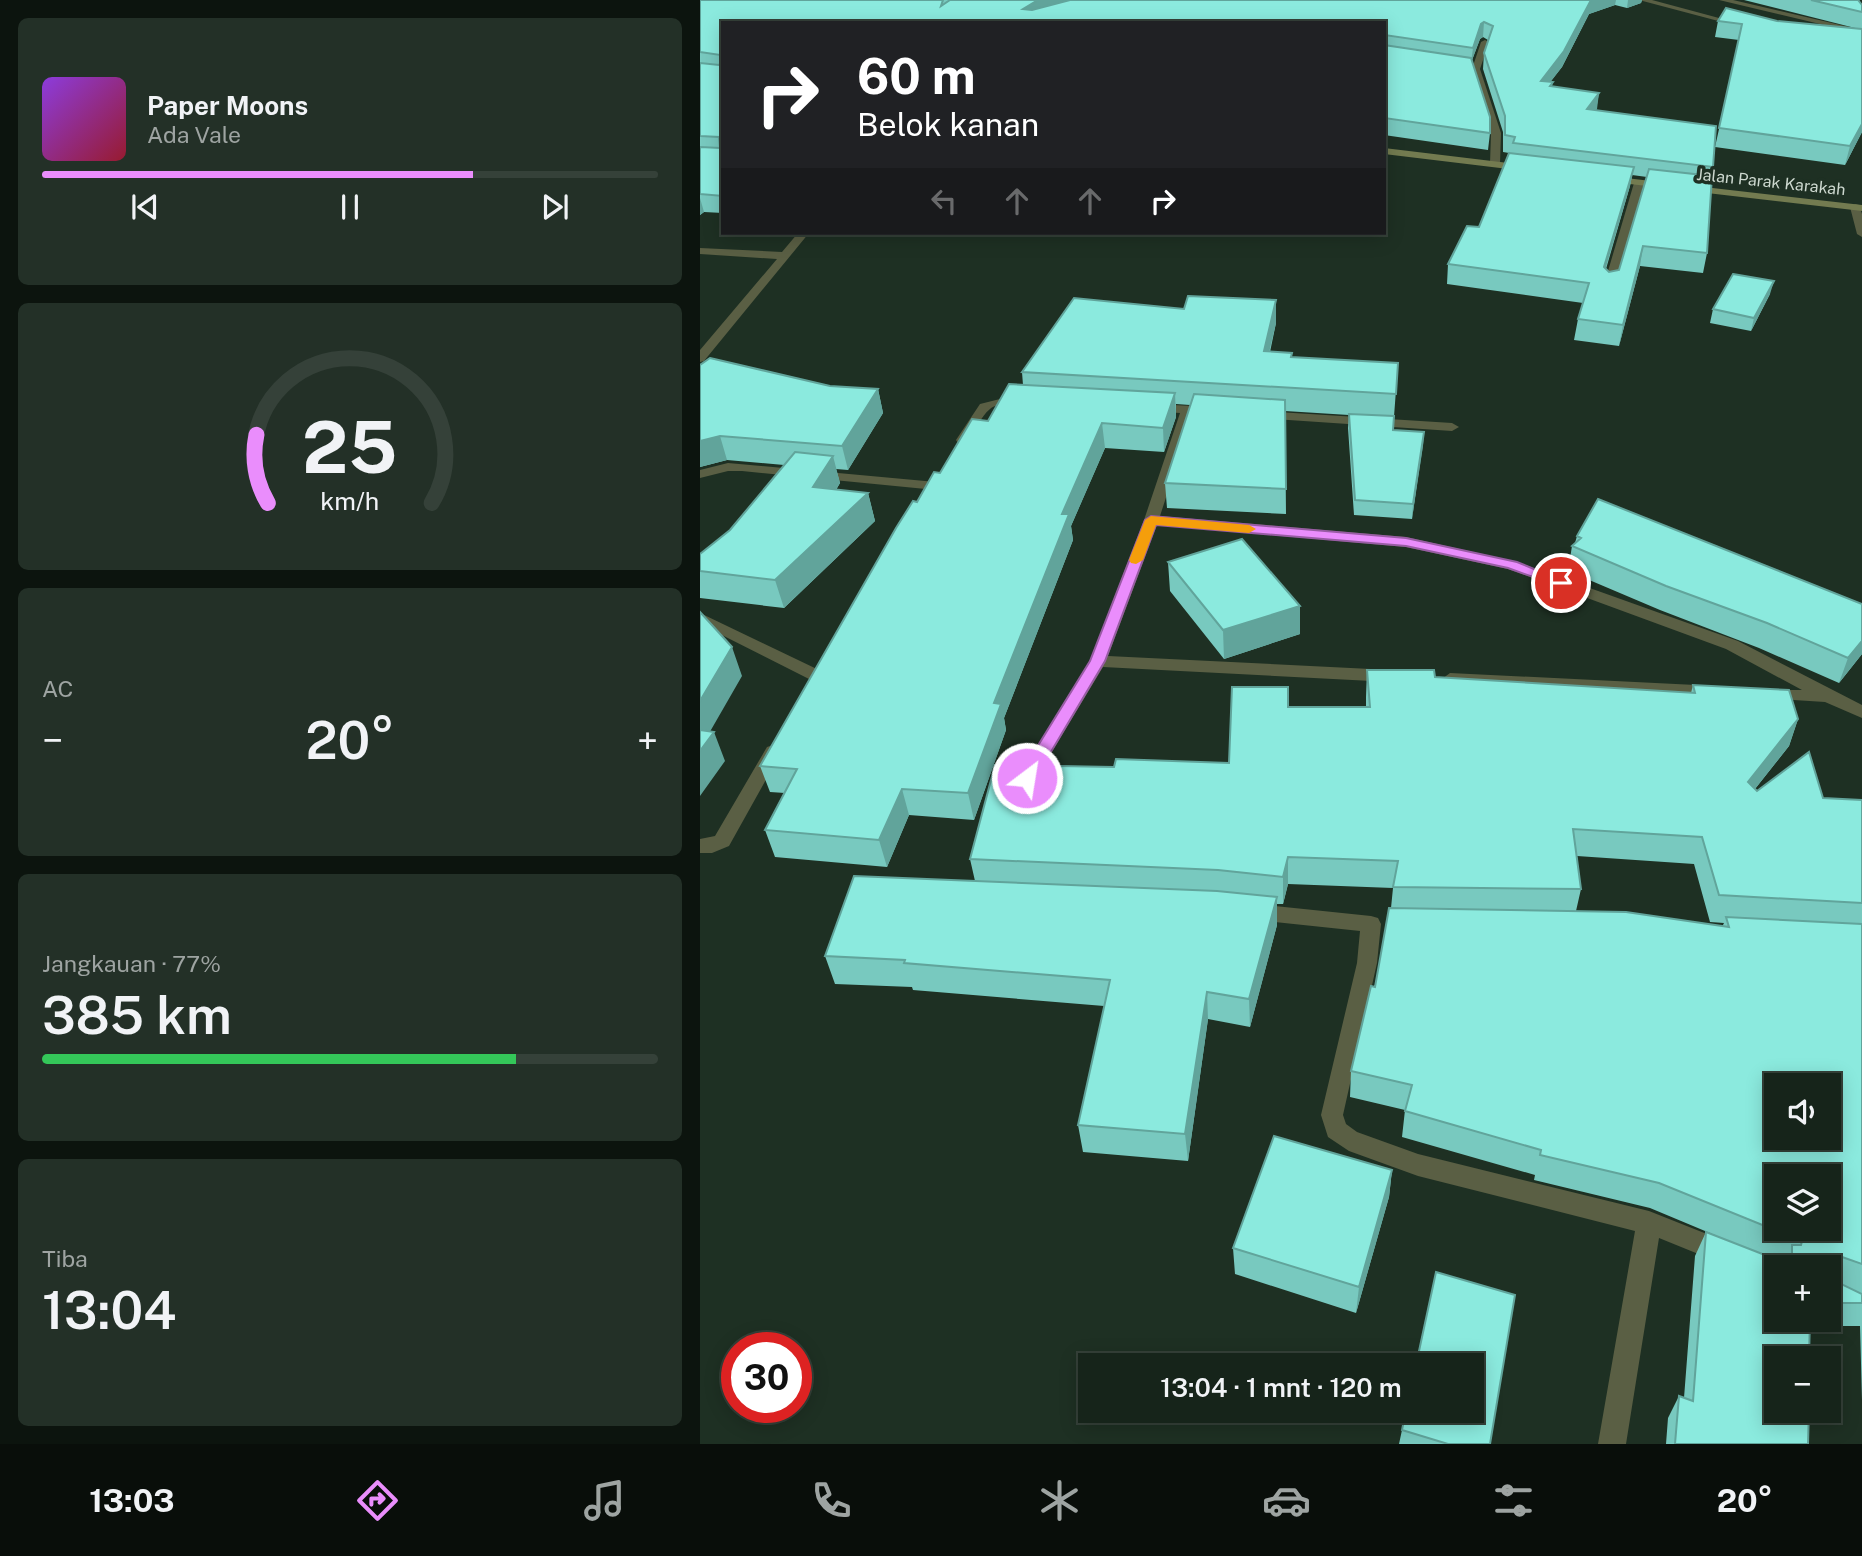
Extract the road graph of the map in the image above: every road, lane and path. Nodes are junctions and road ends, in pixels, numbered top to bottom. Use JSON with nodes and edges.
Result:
{"nodes":[{"id":1,"x":1643,"y":0,"type":"edge"},
{"id":2,"x":1723,"y":0,"type":"edge"},
{"id":3,"x":1746,"y":26,"type":"edge"},
{"id":4,"x":1862,"y":32,"type":"edge"},
{"id":5,"x":1849,"y":40,"type":"edge"},
{"id":6,"x":1862,"y":41,"type":"edge"},
{"id":7,"x":1485,"y":42,"type":"edge"},
{"id":8,"x":1439,"y":63,"type":"edge"},
{"id":9,"x":1476,"y":69,"type":"junction"},
{"id":10,"x":1386,"y":151,"type":"edge"},
{"id":11,"x":1495,"y":164,"type":"junction"},
{"id":12,"x":1534,"y":169,"type":"edge"},
{"id":13,"x":1600,"y":178,"type":"edge"},
{"id":14,"x":1639,"y":183,"type":"junction"},
{"id":15,"x":1859,"y":207,"type":"edge"},
{"id":16,"x":1862,"y":234,"type":"edge"},
{"id":17,"x":802,"y":235,"type":"edge"},
{"id":18,"x":700,"y":251,"type":"edge"},
{"id":19,"x":785,"y":256,"type":"junction"},
{"id":20,"x":1609,"y":288,"type":"edge"},
{"id":21,"x":700,"y":358,"type":"edge"},
{"id":22,"x":1036,"y":402,"type":"edge"},
{"id":23,"x":1146,"y":407,"type":"edge"},
{"id":24,"x":1188,"y":410,"type":"junction"},
{"id":25,"x":1452,"y":427,"type":"dead end"},
{"id":26,"x":957,"y":451,"type":"edge"},
{"id":27,"x":700,"y":474,"type":"edge"},
{"id":28,"x":936,"y":486,"type":"edge"},
{"id":29,"x":1151,"y":520,"type":"junction"},
{"id":30,"x":700,"y":618,"type":"edge"},
{"id":31,"x":1098,"y":661,"type":"junction"},
{"id":32,"x":816,"y":676,"type":"edge"},
{"id":33,"x":1828,"y":697,"type":"junction"},
{"id":34,"x":1862,"y":712,"type":"edge"},
{"id":35,"x":782,"y":734,"type":"edge"},
{"id":36,"x":1027,"y":778,"type":"edge"},
{"id":37,"x":700,"y":846,"type":"edge"},
{"id":38,"x":1232,"y":909,"type":"edge"},
{"id":39,"x":1649,"y":1223,"type":"junction"},
{"id":40,"x":1751,"y":1264,"type":"edge"},
{"id":41,"x":1612,"y":1444,"type":"edge"}],
"edges":[{"from":1,"to":3,"type":"street"},
{"from":2,"to":4,"type":"street"},
{"from":5,"to":6,"type":"street"},
{"from":7,"to":9,"type":"street"},
{"from":8,"to":9,"type":"street"},
{"from":9,"to":11,"type":"street"},
{"from":10,"to":11,"type":"street"},
{"from":11,"to":12,"type":"street"},
{"from":13,"to":14,"type":"street","name":"Jalan Parak Karakah"},
{"from":14,"to":15,"type":"street","name":"Jalan Parak Karakah"},
{"from":14,"to":20,"type":"street"},
{"from":15,"to":16,"type":"street"},
{"from":17,"to":19,"type":"street"},
{"from":18,"to":19,"type":"street"},
{"from":19,"to":21,"type":"street"},
{"from":22,"to":26,"type":"street"},
{"from":23,"to":24,"type":"street"},
{"from":24,"to":25,"type":"street"},
{"from":24,"to":29,"type":"street"},
{"from":27,"to":28,"type":"street"},
{"from":29,"to":31,"type":"street"},
{"from":29,"to":33,"type":"street"},
{"from":30,"to":32,"type":"street"},
{"from":31,"to":33,"type":"street"},
{"from":31,"to":36,"type":"street"},
{"from":33,"to":34,"type":"street"},
{"from":35,"to":37,"type":"street"},
{"from":38,"to":39,"type":"street"},
{"from":39,"to":40,"type":"street"},
{"from":39,"to":41,"type":"street"}]}
